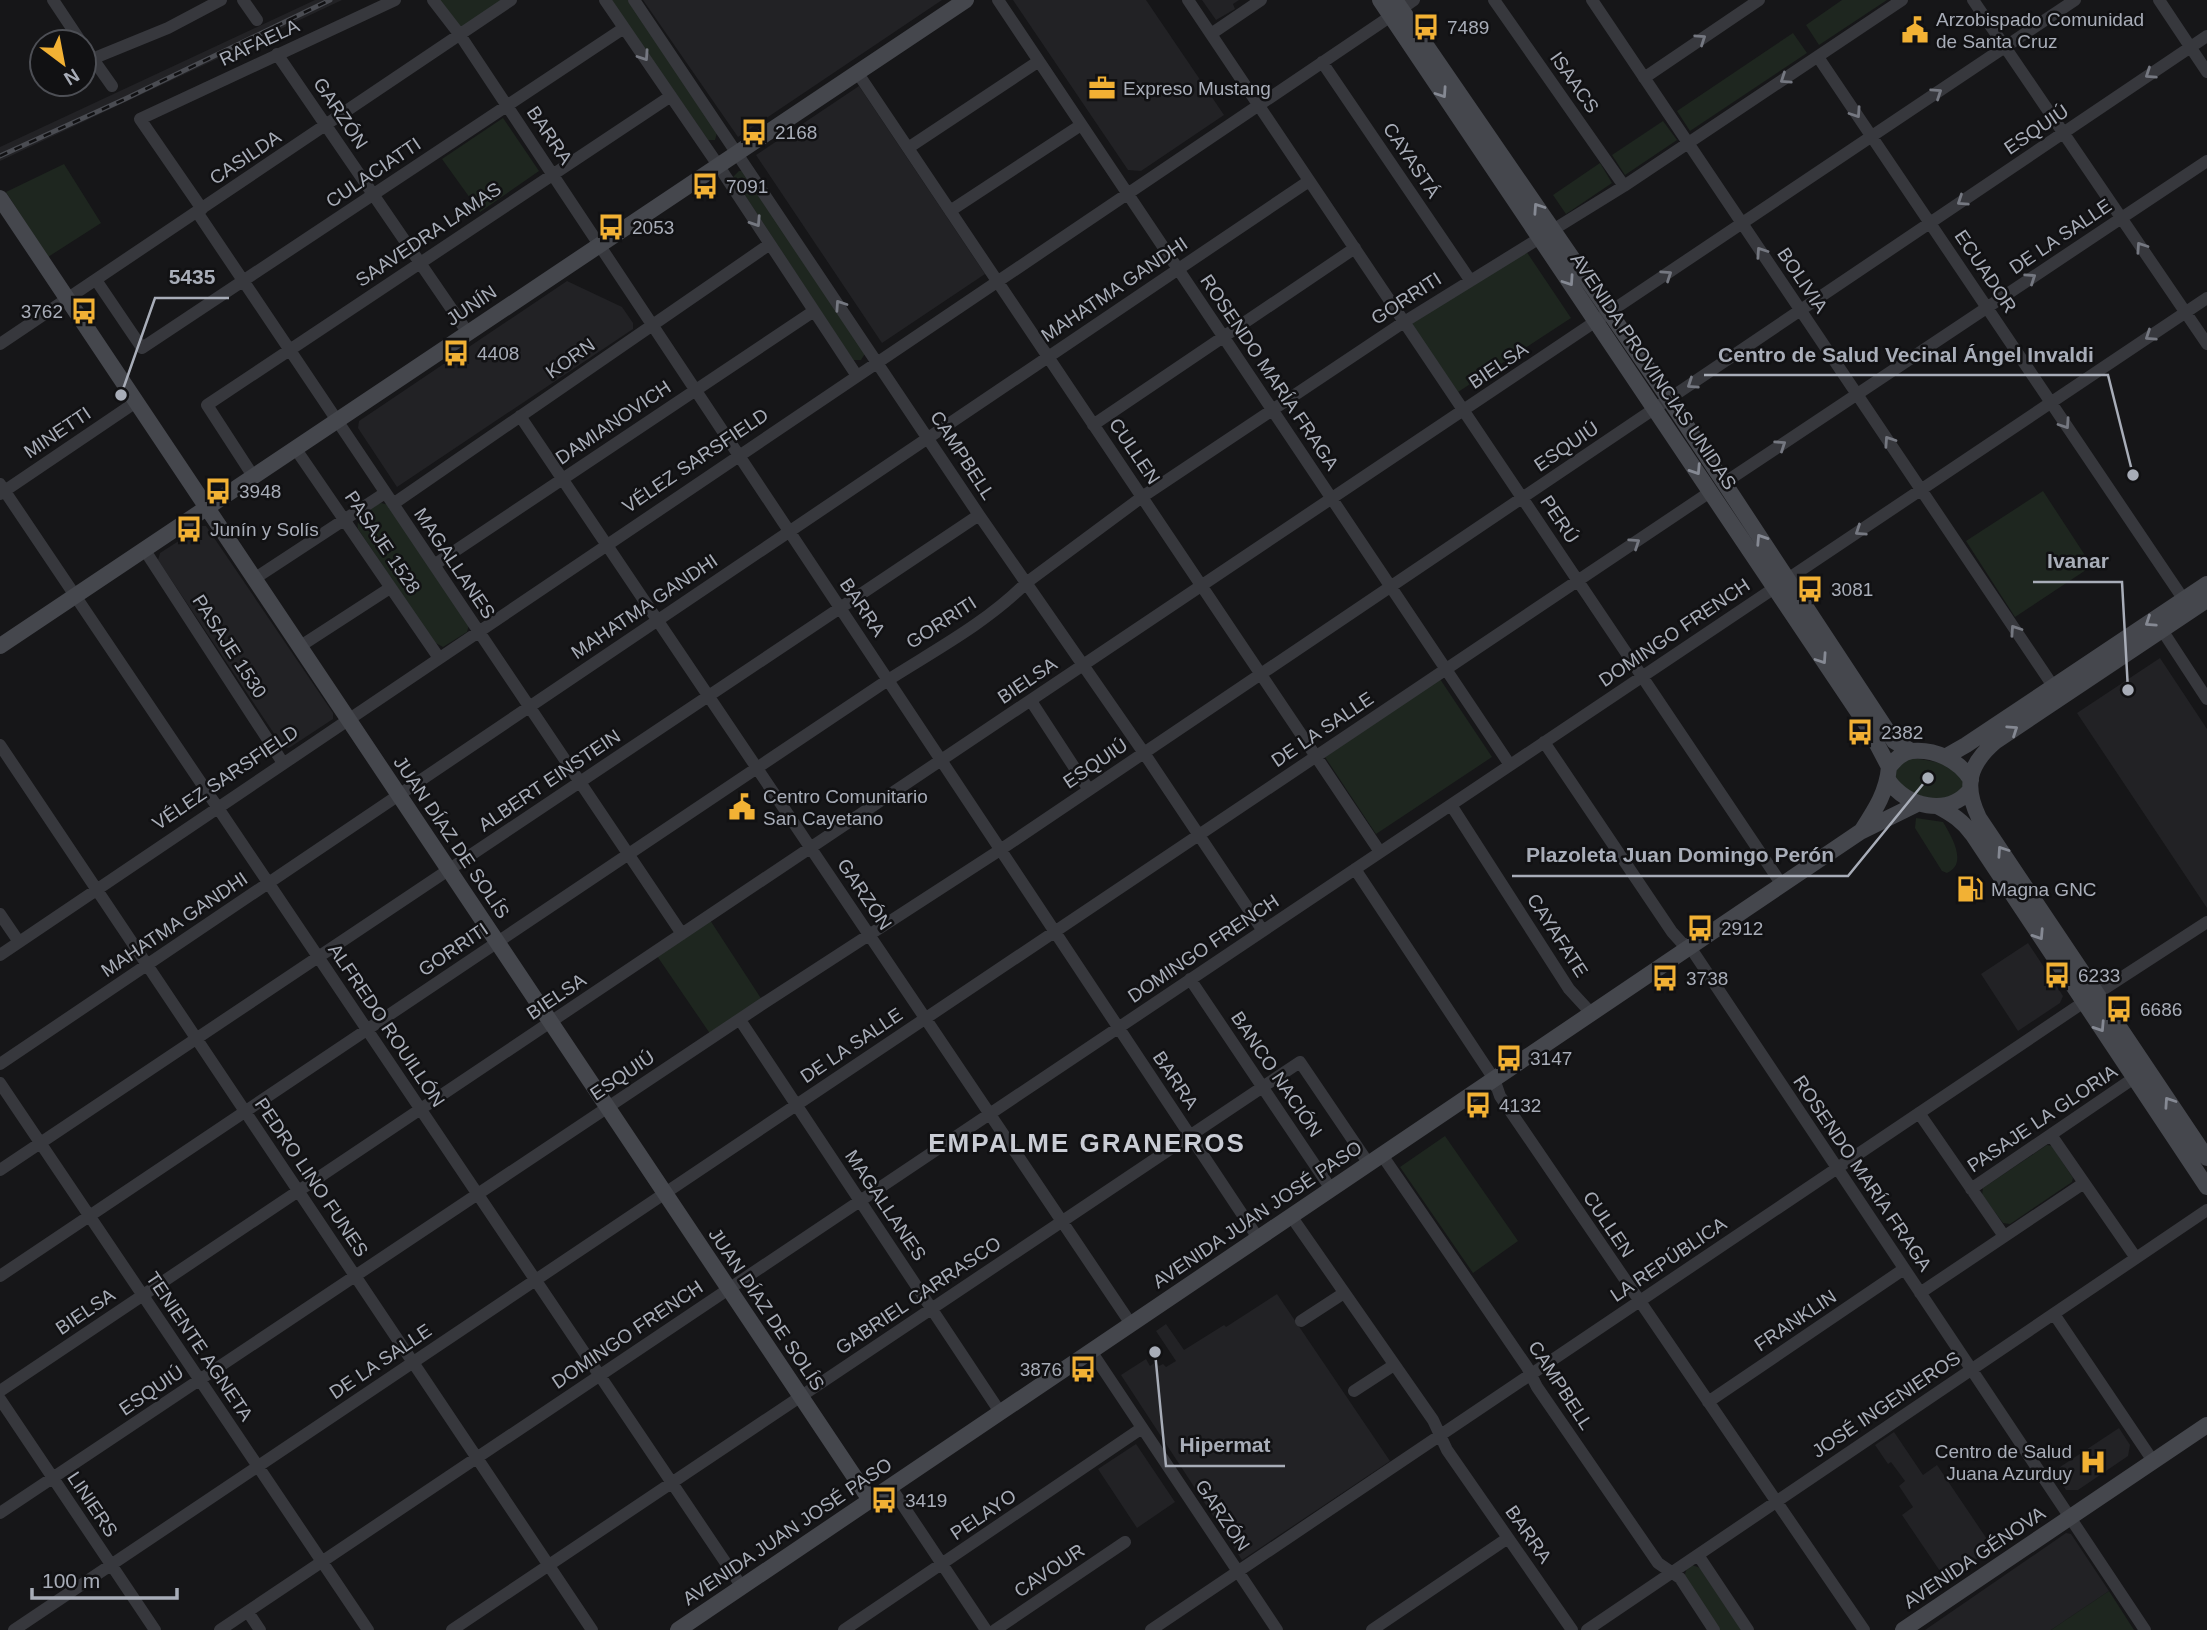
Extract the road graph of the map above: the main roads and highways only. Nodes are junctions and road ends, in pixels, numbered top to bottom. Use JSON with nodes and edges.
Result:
{"nodes":[{"id":1,"x":966,"y":0,"type":"edge"},
{"id":2,"x":1380,"y":0,"type":"edge"},
{"id":3,"x":1400,"y":6,"type":"edge"},
{"id":4,"x":0,"y":198,"type":"edge"},
{"id":5,"x":206,"y":507,"type":"junction"},
{"id":6,"x":1781,"y":583,"type":"junction"},
{"id":7,"x":2207,"y":584,"type":"edge"},
{"id":8,"x":2207,"y":600,"type":"edge"},
{"id":9,"x":2185,"y":607,"type":"junction"},
{"id":10,"x":0,"y":646,"type":"edge"},
{"id":11,"x":1911,"y":751,"type":"junction"},
{"id":12,"x":1945,"y":757,"type":"junction"},
{"id":13,"x":1888,"y":774,"type":"junction"},
{"id":14,"x":1971,"y":785,"type":"junction"},
{"id":15,"x":1919,"y":803,"type":"junction"},
{"id":16,"x":1937,"y":806,"type":"junction"},
{"id":17,"x":1860,"y":832,"type":"junction"},
{"id":18,"x":2090,"y":998,"type":"junction"},
{"id":19,"x":2207,"y":1158,"type":"edge"},
{"id":20,"x":2207,"y":1187,"type":"edge"},
{"id":21,"x":2207,"y":1424,"type":"edge"},
{"id":22,"x":870,"y":1500,"type":"junction"},
{"id":23,"x":689,"y":1627,"type":"edge"},
{"id":24,"x":1903,"y":1630,"type":"edge"}],
"edges":[{"from":1,"to":5,"type":"main road","name":"JUNÍN"},
{"from":2,"to":3,"type":"main road","name":"AVENIDA PROVINCIAS UNIDAS"},
{"from":3,"to":6,"type":"main road","name":"AVENIDA PROVINCIAS UNIDAS"},
{"from":4,"to":5,"type":"main road","name":"JUAN DÍAZ DE SOLÍS"},
{"from":5,"to":10,"type":"main road","name":"JUNÍN"},
{"from":5,"to":22,"type":"main road","name":"JUAN DÍAZ DE SOLÍS"},
{"from":6,"to":11,"type":"main road","name":"AVENIDA PROVINCIAS UNIDAS"},
{"from":6,"to":13,"type":"main road","name":"AVENIDA PROVINCIAS UNIDAS","one_way":true},
{"from":7,"to":9,"type":"main road"},
{"from":8,"to":9,"type":"main road"},
{"from":9,"to":12,"type":"main road","one_way":true},
{"from":14,"to":9,"type":"main road","one_way":true},
{"from":11,"to":12,"type":"main road"},
{"from":11,"to":13,"type":"main road"},
{"from":12,"to":14,"type":"main road"},
{"from":13,"to":15,"type":"main road"},
{"from":13,"to":17,"type":"main road","name":"AVENIDA JUAN JOSÉ PASO"},
{"from":14,"to":16,"type":"main road"},
{"from":18,"to":14,"type":"main road","one_way":true},
{"from":15,"to":16,"type":"main road"},
{"from":15,"to":17,"type":"main road","name":"AVENIDA JUAN JOSÉ PASO"},
{"from":16,"to":18,"type":"main road","one_way":true},
{"from":17,"to":22,"type":"main road","name":"AVENIDA JUAN JOSÉ PASO"},
{"from":19,"to":18,"type":"main road","one_way":true},
{"from":18,"to":20,"type":"main road","one_way":true},
{"from":21,"to":24,"type":"main road","name":"AVENIDA GÉNOVA"},
{"from":22,"to":23,"type":"main road","name":"AVENIDA JUAN JOSÉ PASO"}]}
